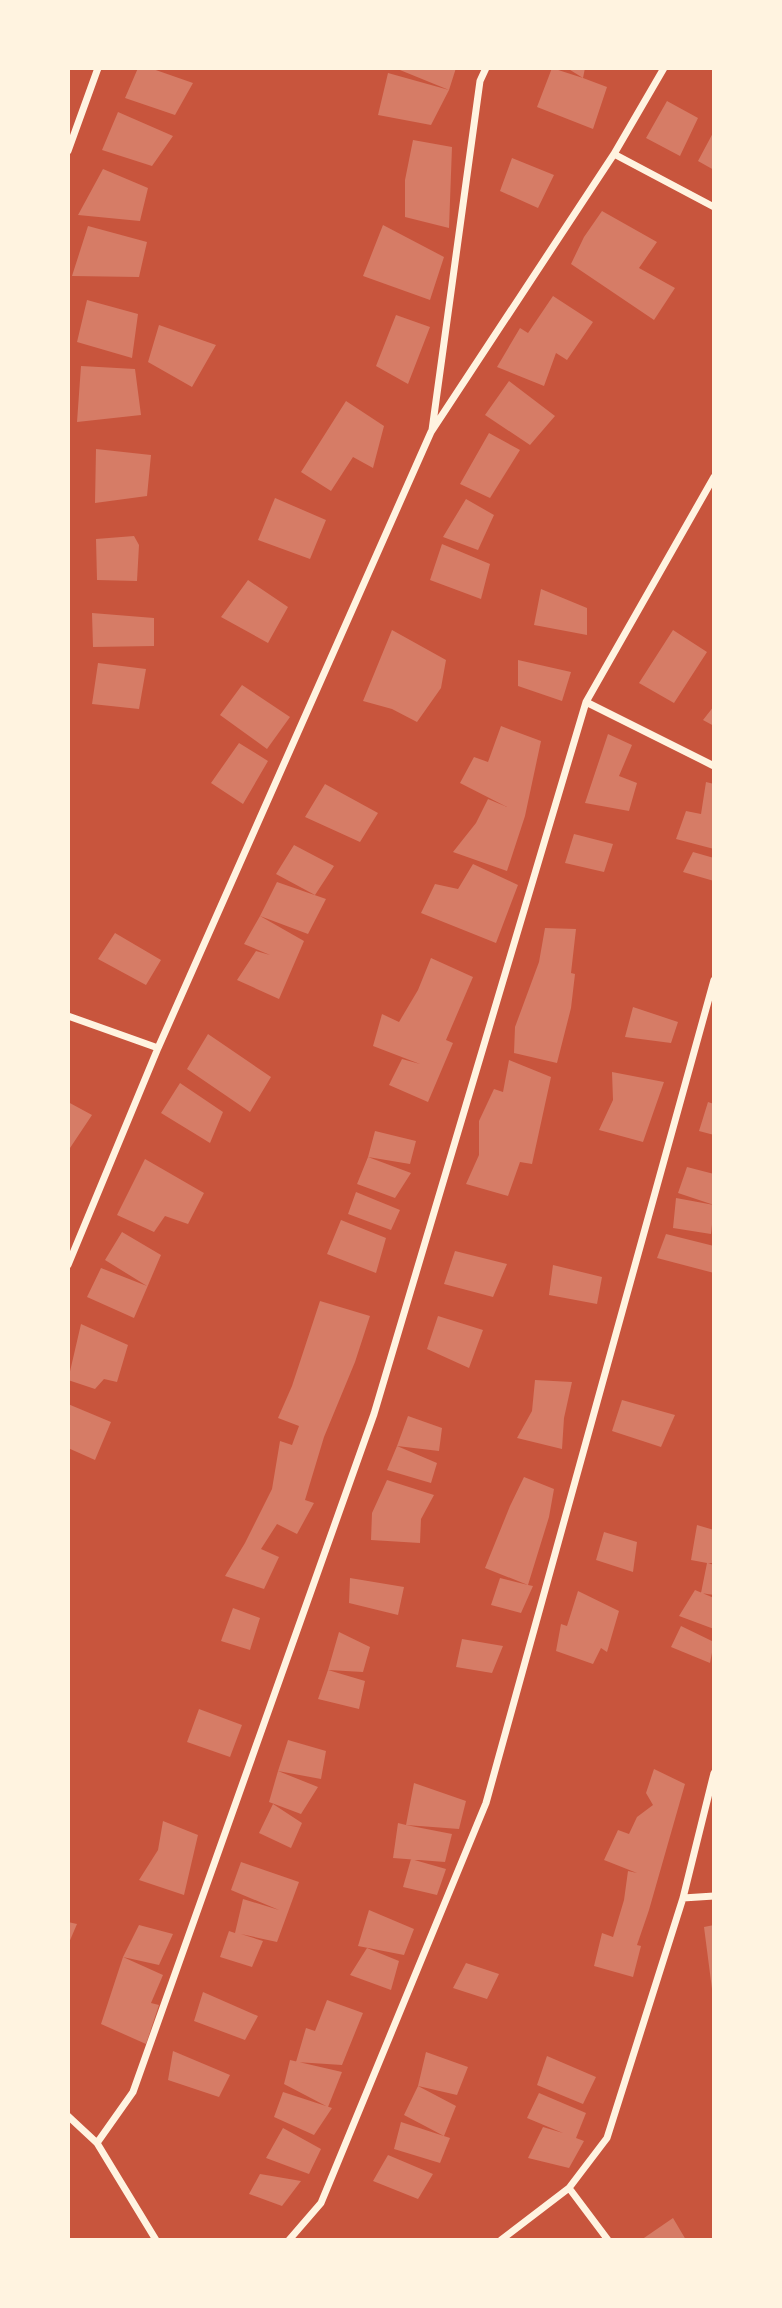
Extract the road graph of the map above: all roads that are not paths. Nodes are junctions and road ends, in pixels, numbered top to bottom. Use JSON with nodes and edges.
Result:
{"nodes":[{"id":1,"x":98,"y":68,"type":"edge"},
{"id":2,"x":486,"y":68,"type":"edge"},
{"id":3,"x":664,"y":68,"type":"edge"},
{"id":4,"x":68,"y":151,"type":"edge"},
{"id":5,"x":614,"y":154,"type":"junction"},
{"id":6,"x":714,"y":207,"type":"edge"},
{"id":7,"x":431,"y":432,"type":"junction"},
{"id":8,"x":714,"y":477,"type":"edge"},
{"id":9,"x":586,"y":702,"type":"junction"},
{"id":10,"x":714,"y":766,"type":"edge"},
{"id":11,"x":714,"y":980,"type":"edge"},
{"id":12,"x":68,"y":1016,"type":"edge"},
{"id":13,"x":158,"y":1048,"type":"junction"},
{"id":14,"x":68,"y":1265,"type":"edge"},
{"id":15,"x":714,"y":1773,"type":"edge"},
{"id":16,"x":714,"y":1896,"type":"edge"},
{"id":17,"x":683,"y":1898,"type":"junction"},
{"id":18,"x":68,"y":2116,"type":"edge"},
{"id":19,"x":97,"y":2143,"type":"junction"},
{"id":20,"x":569,"y":2188,"type":"junction"},
{"id":21,"x":156,"y":2240,"type":"edge"},
{"id":22,"x":289,"y":2240,"type":"edge"},
{"id":23,"x":501,"y":2240,"type":"edge"},
{"id":24,"x":608,"y":2240,"type":"edge"}],
"edges":[{"from":1,"to":4,"type":"street"},
{"from":2,"to":7,"type":"street"},
{"from":3,"to":5,"type":"street"},
{"from":5,"to":6,"type":"street"},
{"from":5,"to":7,"type":"street"},
{"from":7,"to":13,"type":"street"},
{"from":8,"to":9,"type":"street"},
{"from":9,"to":10,"type":"street"},
{"from":9,"to":19,"type":"street"},
{"from":11,"to":22,"type":"street"},
{"from":12,"to":13,"type":"street"},
{"from":13,"to":14,"type":"street"},
{"from":15,"to":17,"type":"street"},
{"from":16,"to":17,"type":"street"},
{"from":17,"to":20,"type":"street"},
{"from":18,"to":19,"type":"street"},
{"from":19,"to":21,"type":"street"},
{"from":20,"to":23,"type":"street"},
{"from":20,"to":24,"type":"street"}]}
